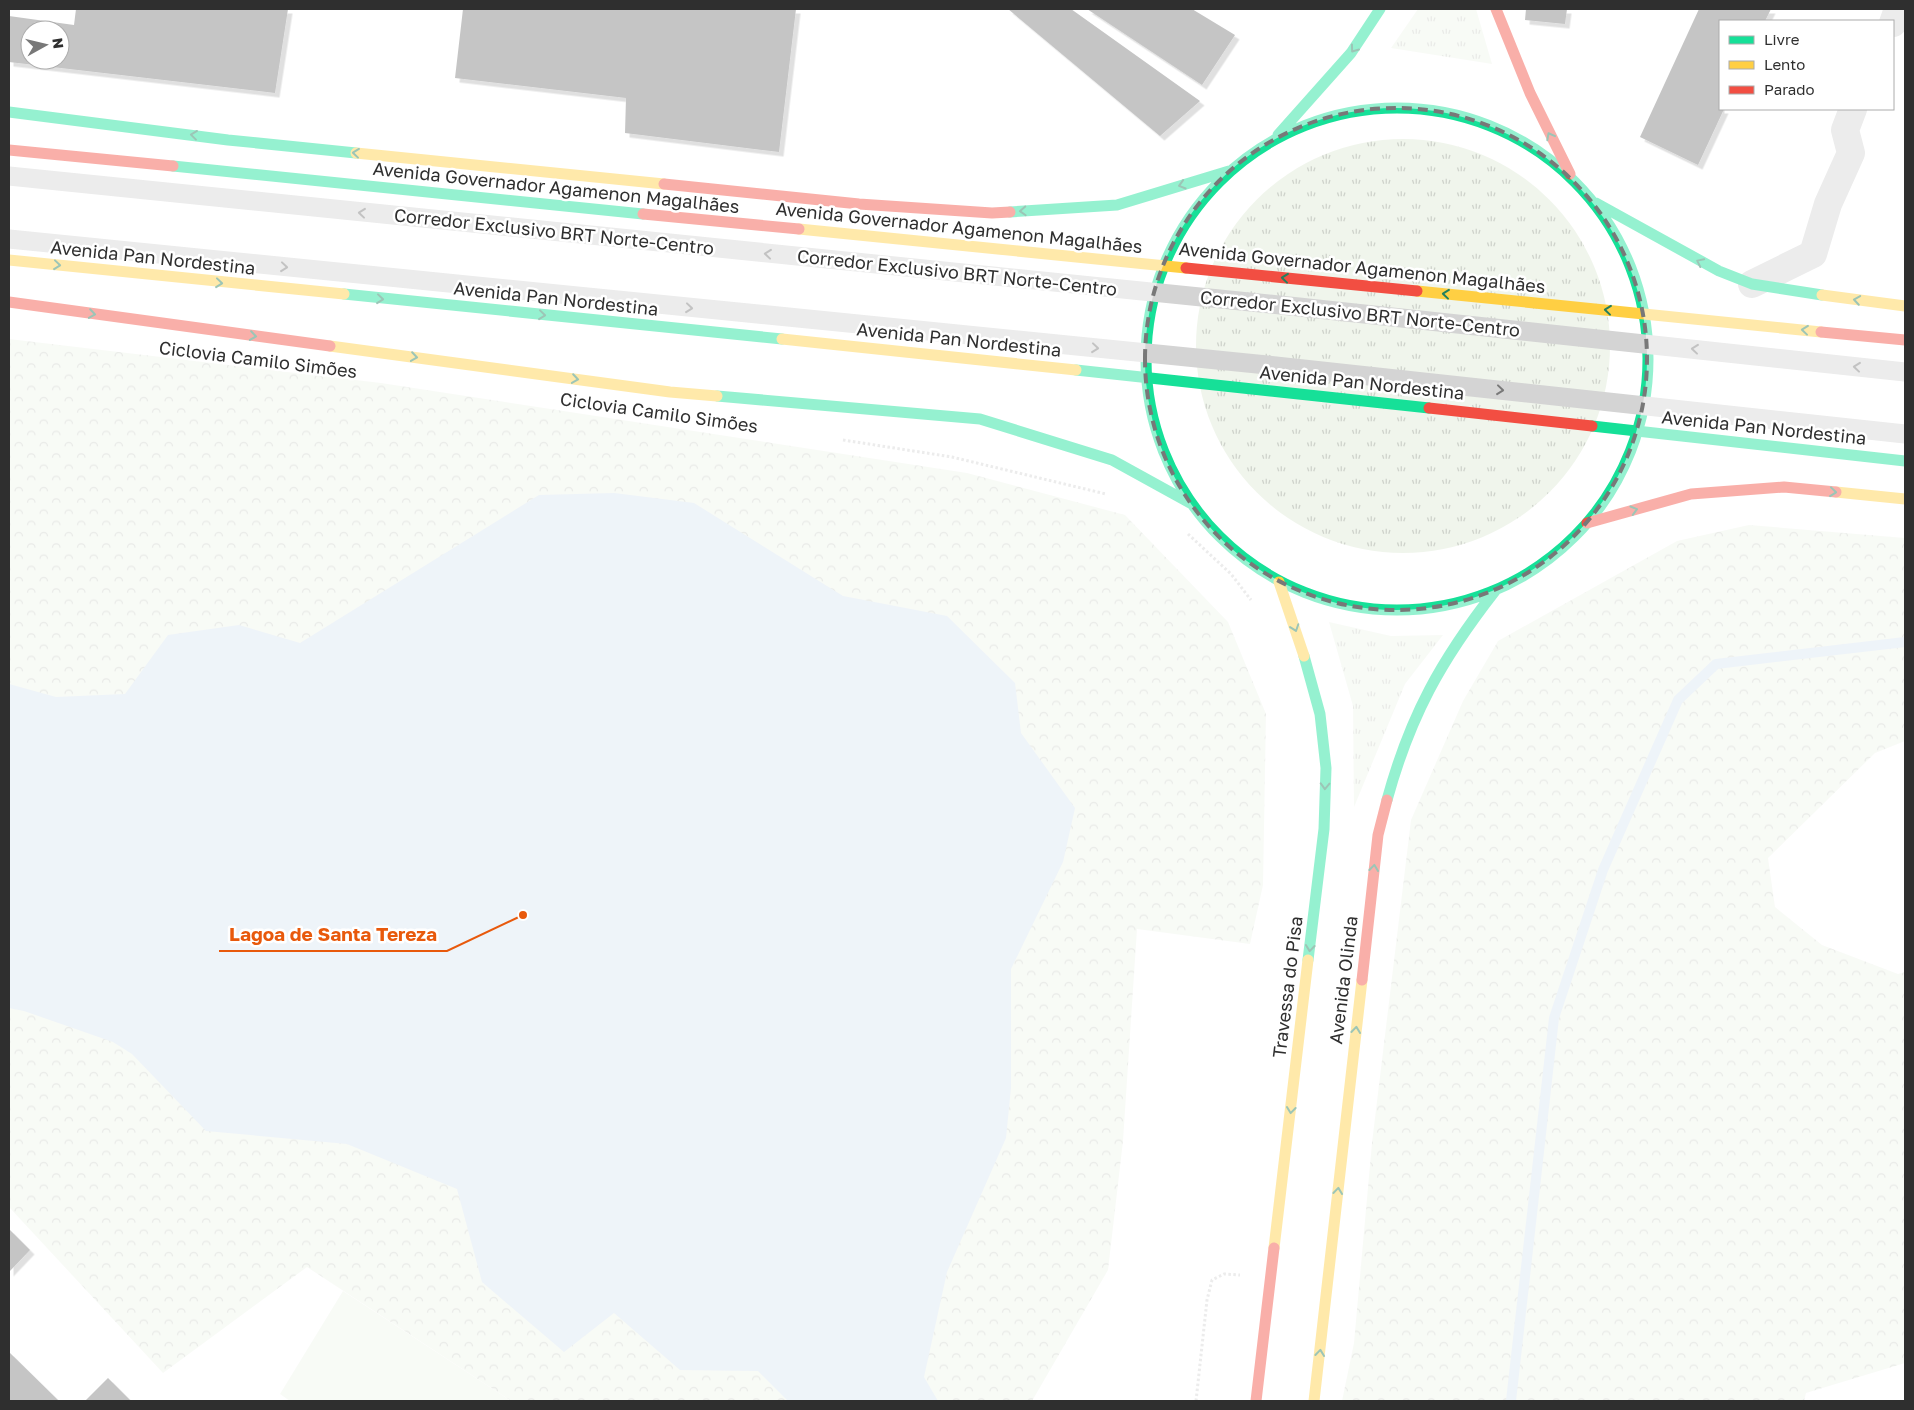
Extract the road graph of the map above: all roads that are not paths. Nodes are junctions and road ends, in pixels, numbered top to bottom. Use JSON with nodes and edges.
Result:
{"nodes":[{"id":1,"x":1380,"y":9,"type":"edge"},
{"id":2,"x":1496,"y":9,"type":"edge"},
{"id":3,"x":1853,"y":110,"type":"edge"},
{"id":4,"x":9,"y":112,"type":"edge"},
{"id":5,"x":1277,"y":136,"type":"junction"},
{"id":6,"x":9,"y":150,"type":"edge"},
{"id":7,"x":1229,"y":171,"type":"junction"},
{"id":8,"x":9,"y":176,"type":"edge"},
{"id":9,"x":1573,"y":179,"type":"junction"},
{"id":10,"x":1592,"y":201,"type":"junction"},
{"id":11,"x":9,"y":239,"type":"edge"},
{"id":12,"x":9,"y":260,"type":"edge"},
{"id":13,"x":1752,"y":284,"type":"junction"},
{"id":14,"x":9,"y":302,"type":"edge"},
{"id":15,"x":1905,"y":306,"type":"edge"},
{"id":16,"x":1905,"y":340,"type":"edge"},
{"id":17,"x":1905,"y":372,"type":"edge"},
{"id":18,"x":1905,"y":434,"type":"edge"},
{"id":19,"x":1905,"y":461,"type":"edge"},
{"id":20,"x":1905,"y":499,"type":"edge"},
{"id":21,"x":1190,"y":503,"type":"junction"},
{"id":22,"x":1588,"y":523,"type":"junction"},
{"id":23,"x":1279,"y":582,"type":"junction"},
{"id":24,"x":1495,"y":591,"type":"junction"},
{"id":25,"x":1256,"y":1401,"type":"edge"},
{"id":26,"x":1314,"y":1401,"type":"edge"}],
"edges":[{"from":1,"to":5,"type":"main road","one_way":true},
{"from":9,"to":2,"type":"main road","one_way":true},
{"from":3,"to":13,"type":"street"},
{"from":7,"to":4,"type":"main road","name":"Avenida Governador Agamenon Magalhães","one_way":true},
{"from":5,"to":7,"type":"main road"},
{"from":5,"to":9,"type":"main road"},
{"from":16,"to":6,"type":"main road","name":"Avenida Governador Agamenon Magalhães","one_way":true,"bridge":true},
{"from":7,"to":21,"type":"main road"},
{"from":17,"to":8,"type":"lane","name":"Corredor Exclusivo BRT Norte-Centro","one_way":true,"bridge":true},
{"from":9,"to":10,"type":"main road"},
{"from":13,"to":10,"type":"main road","one_way":true},
{"from":10,"to":22,"type":"main road"},
{"from":11,"to":18,"type":"lane","one_way":true,"bridge":true},
{"from":12,"to":19,"type":"main road","name":"Avenida Pan Nordestina","one_way":true,"bridge":true},
{"from":15,"to":13,"type":"main road","one_way":true},
{"from":14,"to":21,"type":"main road","one_way":true},
{"from":22,"to":20,"type":"main road","one_way":true},
{"from":21,"to":23,"type":"main road"},
{"from":22,"to":24,"type":"main road"},
{"from":23,"to":24,"type":"main road"},
{"from":23,"to":25,"type":"main road","name":"Travessa do Pisa","one_way":true},
{"from":26,"to":24,"type":"main road","name":"Avenida Olinda","one_way":true}]}
